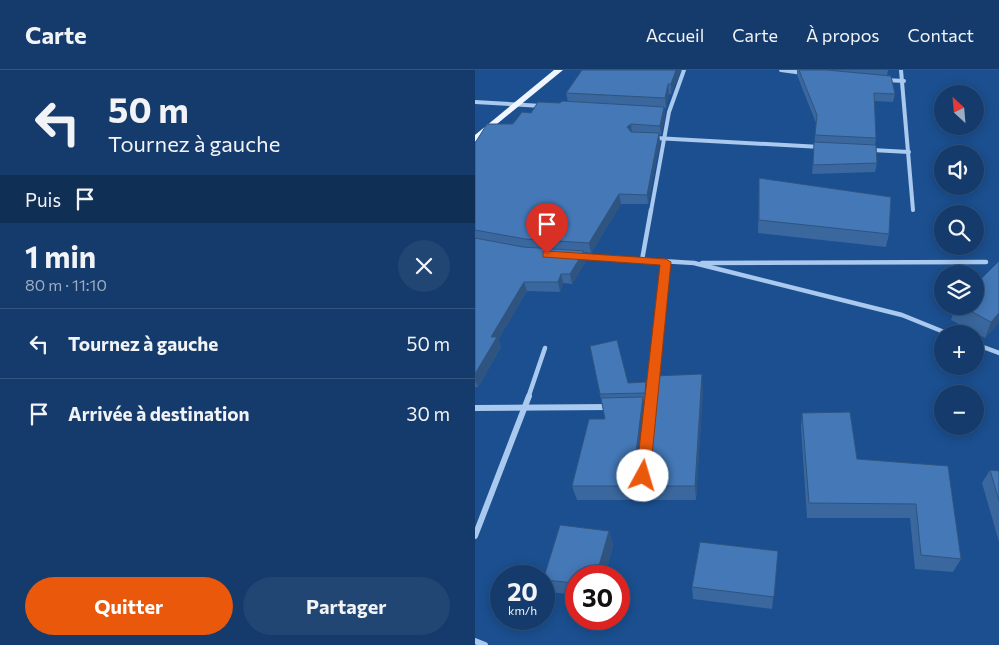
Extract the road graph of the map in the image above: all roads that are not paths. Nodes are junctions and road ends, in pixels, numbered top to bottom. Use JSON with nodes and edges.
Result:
{"nodes":[{"id":1,"x":559,"y":70,"type":"edge"},
{"id":2,"x":684,"y":70,"type":"edge"},
{"id":3,"x":781,"y":70,"type":"edge"},
{"id":4,"x":901,"y":70,"type":"edge"},
{"id":5,"x":811,"y":74,"type":"edge"},
{"id":6,"x":885,"y":80,"type":"edge"},
{"id":7,"x":904,"y":81,"type":"junction"},
{"id":8,"x":475,"y":102,"type":"edge"},
{"id":9,"x":517,"y":104,"type":"junction"},
{"id":10,"x":546,"y":106,"type":"edge"},
{"id":11,"x":660,"y":111,"type":"edge"},
{"id":12,"x":669,"y":112,"type":"junction"},
{"id":13,"x":648,"y":138,"type":"edge"},
{"id":14,"x":665,"y":138,"type":"junction"},
{"id":15,"x":475,"y":140,"type":"edge"},
{"id":16,"x":831,"y":148,"type":"edge"},
{"id":17,"x":870,"y":150,"type":"edge"},
{"id":18,"x":909,"y":152,"type":"junction"},
{"id":19,"x":913,"y":210,"type":"dead end"},
{"id":20,"x":575,"y":256,"type":"edge"},
{"id":21,"x":642,"y":260,"type":"junction"},
{"id":22,"x":666,"y":262,"type":"junction"},
{"id":23,"x":986,"y":262,"type":"dead end"},
{"id":24,"x":694,"y":264,"type":"junction"},
{"id":25,"x":934,"y":328,"type":"edge"},
{"id":26,"x":984,"y":347,"type":"edge"},
{"id":27,"x":545,"y":348,"type":"dead end"},
{"id":28,"x":999,"y":353,"type":"edge"},
{"id":29,"x":621,"y":407,"type":"edge"},
{"id":30,"x":641,"y":407,"type":"edge"},
{"id":31,"x":650,"y":407,"type":"junction"},
{"id":32,"x":475,"y":408,"type":"edge"},
{"id":33,"x":525,"y":408,"type":"junction"},
{"id":34,"x":643,"y":476,"type":"edge"},
{"id":35,"x":475,"y":536,"type":"edge"},
{"id":36,"x":475,"y":641,"type":"edge"},
{"id":37,"x":485,"y":645,"type":"edge"}],
"edges":[{"from":1,"to":9,"type":"main road"},
{"from":2,"to":12,"type":"street"},
{"from":3,"to":5,"type":"street"},
{"from":4,"to":7,"type":"street"},
{"from":6,"to":7,"type":"street"},
{"from":7,"to":18,"type":"street"},
{"from":8,"to":9,"type":"street"},
{"from":9,"to":10,"type":"street"},
{"from":9,"to":15,"type":"main road"},
{"from":11,"to":12,"type":"street"},
{"from":12,"to":14,"type":"street"},
{"from":13,"to":14,"type":"street"},
{"from":14,"to":16,"type":"street"},
{"from":14,"to":21,"type":"street"},
{"from":17,"to":18,"type":"street"},
{"from":18,"to":19,"type":"street"},
{"from":20,"to":21,"type":"street"},
{"from":21,"to":22,"type":"street"},
{"from":22,"to":24,"type":"street"},
{"from":22,"to":31,"type":"street"},
{"from":23,"to":24,"type":"street"},
{"from":24,"to":25,"type":"street"},
{"from":26,"to":28,"type":"street"},
{"from":27,"to":33,"type":"street"},
{"from":29,"to":33,"type":"street"},
{"from":30,"to":31,"type":"street"},
{"from":31,"to":34,"type":"street"},
{"from":32,"to":33,"type":"street"},
{"from":33,"to":35,"type":"street"},
{"from":36,"to":37,"type":"street"}]}
